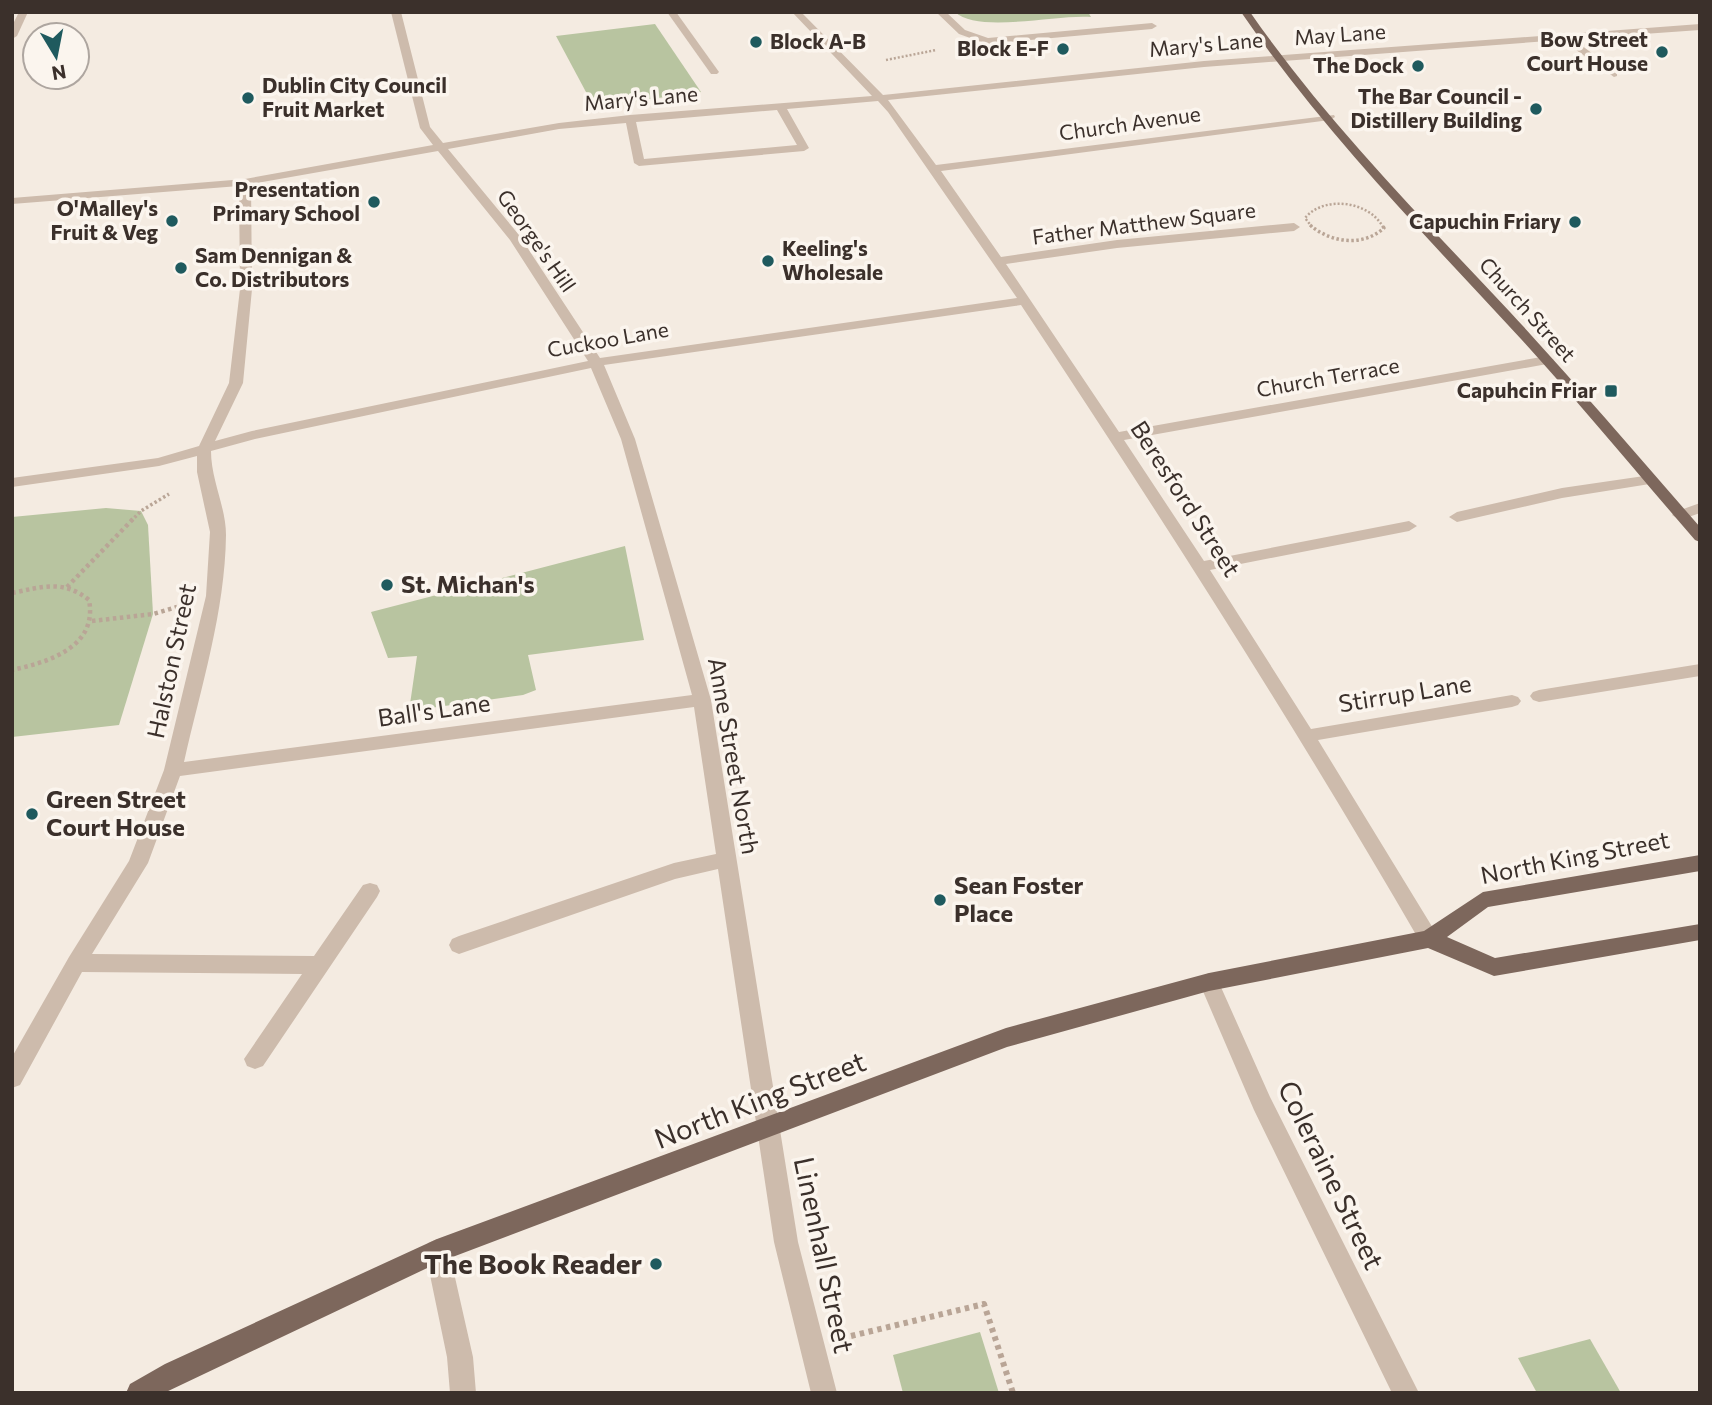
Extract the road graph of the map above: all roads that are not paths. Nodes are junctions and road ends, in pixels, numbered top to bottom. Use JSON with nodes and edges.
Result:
{"nodes":[{"id":1,"x":39,"y":12,"type":"edge"},
{"id":2,"x":396,"y":12,"type":"edge"},
{"id":3,"x":671,"y":12,"type":"edge"},
{"id":4,"x":796,"y":12,"type":"edge"},
{"id":5,"x":940,"y":12,"type":"edge"},
{"id":6,"x":1245,"y":12,"type":"edge"},
{"id":7,"x":24,"y":13,"type":"edge"},
{"id":8,"x":1152,"y":26,"type":"dead end"},
{"id":9,"x":1700,"y":27,"type":"edge"},
{"id":10,"x":12,"y":36,"type":"edge"},
{"id":11,"x":1564,"y":37,"type":"junction"},
{"id":12,"x":1277,"y":58,"type":"junction"},
{"id":13,"x":714,"y":72,"type":"dead end"},
{"id":14,"x":1614,"y":74,"type":"dead end"},
{"id":15,"x":880,"y":99,"type":"junction"},
{"id":16,"x":781,"y":107,"type":"junction"},
{"id":17,"x":1330,"y":117,"type":"junction"},
{"id":18,"x":630,"y":118,"type":"junction"},
{"id":19,"x":439,"y":145,"type":"junction"},
{"id":20,"x":934,"y":169,"type":"junction"},
{"id":21,"x":245,"y":182,"type":"junction"},
{"id":22,"x":12,"y":201,"type":"edge"},
{"id":23,"x":1294,"y":227,"type":"dead end"},
{"id":24,"x":998,"y":261,"type":"junction"},
{"id":25,"x":1025,"y":301,"type":"junction"},
{"id":26,"x":1547,"y":360,"type":"junction"},
{"id":27,"x":596,"y":363,"type":"junction"},
{"id":28,"x":1115,"y":437,"type":"junction"},
{"id":29,"x":204,"y":450,"type":"junction"},
{"id":30,"x":1651,"y":480,"type":"junction"},
{"id":31,"x":12,"y":483,"type":"edge"},
{"id":32,"x":1700,"y":508,"type":"edge"},
{"id":33,"x":1680,"y":515,"type":"junction"},
{"id":34,"x":1457,"y":517,"type":"dead end"},
{"id":35,"x":1409,"y":526,"type":"dead end"},
{"id":36,"x":1700,"y":537,"type":"edge"},
{"id":37,"x":1200,"y":567,"type":"junction"},
{"id":38,"x":1700,"y":670,"type":"edge"},
{"id":39,"x":1539,"y":696,"type":"dead end"},
{"id":40,"x":702,"y":700,"type":"junction"},
{"id":41,"x":1512,"y":701,"type":"dead end"},
{"id":42,"x":1306,"y":736,"type":"junction"},
{"id":43,"x":173,"y":770,"type":"junction"},
{"id":44,"x":727,"y":859,"type":"junction"},
{"id":45,"x":1700,"y":863,"type":"edge"},
{"id":46,"x":370,"y":891,"type":"dead end"},
{"id":47,"x":1700,"y":932,"type":"edge"},
{"id":48,"x":1429,"y":939,"type":"junction"},
{"id":49,"x":459,"y":945,"type":"dead end"},
{"id":50,"x":76,"y":963,"type":"junction"},
{"id":51,"x":320,"y":965,"type":"junction"},
{"id":52,"x":1209,"y":982,"type":"junction"},
{"id":53,"x":255,"y":1059,"type":"dead end"},
{"id":54,"x":12,"y":1078,"type":"edge"},
{"id":55,"x":768,"y":1129,"type":"junction"},
{"id":56,"x":436,"y":1251,"type":"junction"},
{"id":57,"x":139,"y":1393,"type":"edge"},
{"id":58,"x":463,"y":1393,"type":"edge"},
{"id":59,"x":824,"y":1393,"type":"edge"},
{"id":60,"x":1406,"y":1393,"type":"edge"}],
"edges":[{"from":1,"to":7,"type":"street"},
{"from":2,"to":19,"type":"street","name":"George's Hill"},
{"from":3,"to":13,"type":"street"},
{"from":4,"to":15,"type":"street","name":"Beresford Street"},
{"from":5,"to":8,"type":"street"},
{"from":6,"to":12,"type":"main road","name":"Church Street"},
{"from":7,"to":10,"type":"street"},
{"from":9,"to":11,"type":"street","name":"May Lane"},
{"from":11,"to":12,"type":"street","name":"May Lane"},
{"from":11,"to":14,"type":"street"},
{"from":12,"to":15,"type":"street","name":"Mary's Lane"},
{"from":12,"to":17,"type":"main road","name":"Church Street"},
{"from":15,"to":16,"type":"street","name":"Mary's Lane"},
{"from":15,"to":20,"type":"street","name":"Beresford Street"},
{"from":16,"to":18,"type":"street","name":"Mary's Lane"},
{"from":16,"to":18,"type":"street"},
{"from":17,"to":20,"type":"street","name":"Church Avenue"},
{"from":17,"to":26,"type":"main road","name":"Church Street"},
{"from":18,"to":19,"type":"street","name":"Mary's Lane"},
{"from":19,"to":21,"type":"street","name":"Mary's Lane"},
{"from":19,"to":27,"type":"street","name":"George's Hill"},
{"from":20,"to":24,"type":"street","name":"Beresford Street"},
{"from":21,"to":22,"type":"street","name":"Mary's Lane"},
{"from":21,"to":29,"type":"street","name":"Halston Street"},
{"from":23,"to":24,"type":"street","name":"Father Matthew Square"},
{"from":24,"to":25,"type":"street","name":"Beresford Street"},
{"from":25,"to":27,"type":"street","name":"Cuckoo Lane"},
{"from":25,"to":28,"type":"street","name":"Beresford Street"},
{"from":26,"to":28,"type":"street","name":"Church Terrace"},
{"from":26,"to":30,"type":"main road","name":"Church Street"},
{"from":27,"to":29,"type":"street","name":"Cuckoo Lane"},
{"from":27,"to":40,"type":"street","name":"Anne Street North"},
{"from":28,"to":37,"type":"street","name":"Beresford Street"},
{"from":29,"to":31,"type":"street","name":"Cuckoo Lane"},
{"from":29,"to":43,"type":"street","name":"Halston Street"},
{"from":30,"to":33,"type":"main road","name":"Church Street"},
{"from":30,"to":34,"type":"street"},
{"from":32,"to":33,"type":"street"},
{"from":33,"to":36,"type":"main road","name":"Church Street"},
{"from":35,"to":37,"type":"street"},
{"from":37,"to":42,"type":"street","name":"Beresford Street"},
{"from":38,"to":39,"type":"street"},
{"from":40,"to":43,"type":"street","name":"Ball's Lane"},
{"from":40,"to":44,"type":"street","name":"Anne Street North"},
{"from":41,"to":42,"type":"street","name":"Stirrup Lane"},
{"from":42,"to":48,"type":"street","name":"Beresford Street"},
{"from":43,"to":50,"type":"street","name":"Halston Street"},
{"from":44,"to":49,"type":"street"},
{"from":44,"to":55,"type":"street","name":"Anne Street North"},
{"from":45,"to":48,"type":"main road","name":"North King Street"},
{"from":46,"to":51,"type":"street"},
{"from":47,"to":48,"type":"main road"},
{"from":48,"to":52,"type":"main road","name":"North King Street"},
{"from":50,"to":51,"type":"street"},
{"from":50,"to":54,"type":"street","name":"Halston Street"},
{"from":51,"to":53,"type":"street"},
{"from":52,"to":55,"type":"main road","name":"North King Street"},
{"from":52,"to":60,"type":"street","name":"Coleraine Street"},
{"from":55,"to":56,"type":"main road","name":"North King Street"},
{"from":55,"to":59,"type":"street","name":"Linenhall Street"},
{"from":56,"to":57,"type":"main road","name":"North King Street"},
{"from":56,"to":58,"type":"street"}]}
